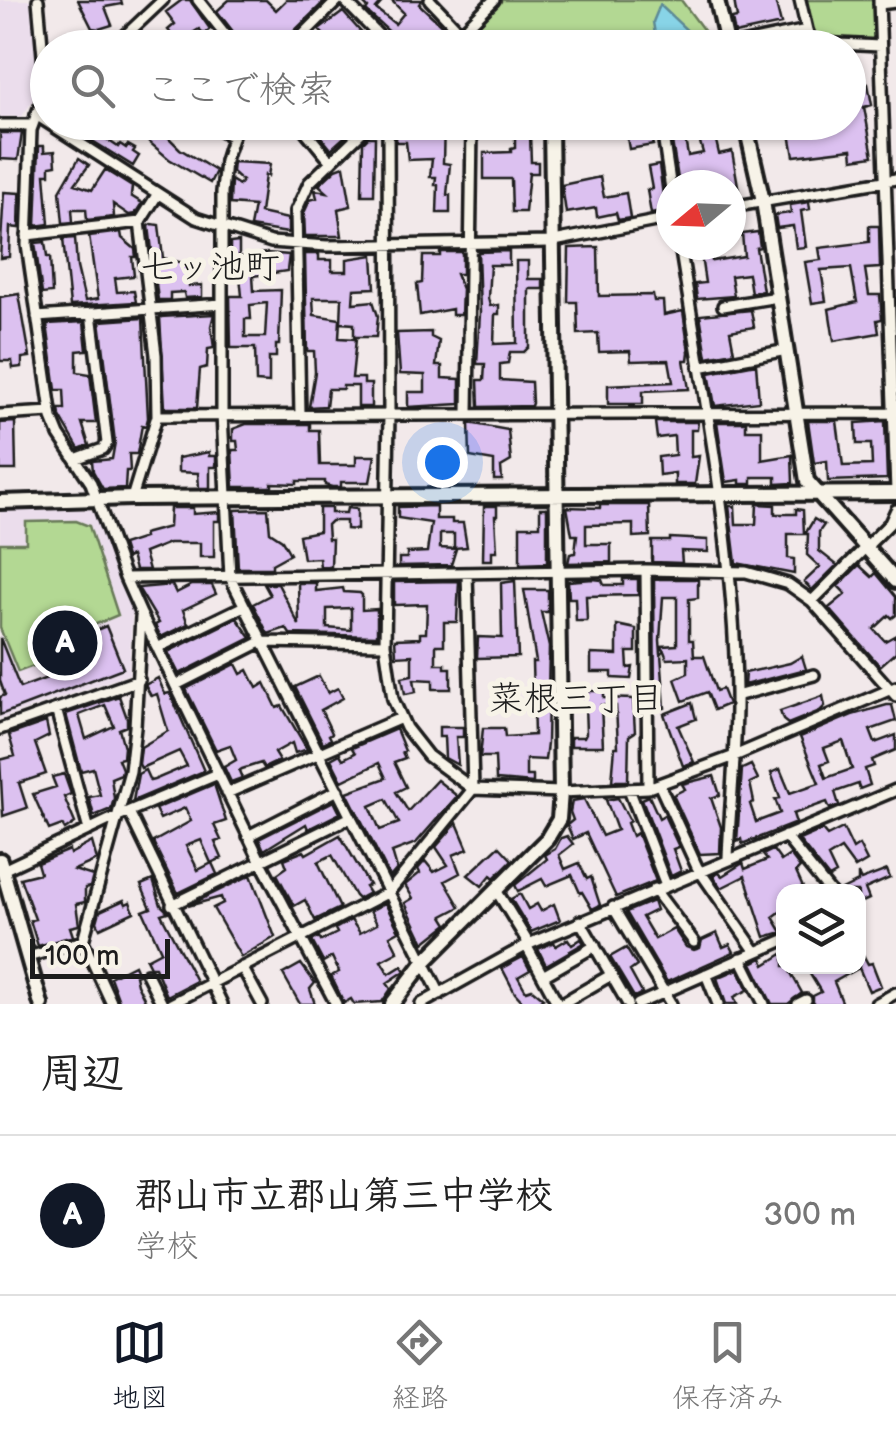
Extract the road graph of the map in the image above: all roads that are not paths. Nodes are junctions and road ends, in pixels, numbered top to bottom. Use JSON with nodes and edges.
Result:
{"nodes":[{"id":1,"x":38,"y":0,"type":"edge"},
{"id":2,"x":163,"y":0,"type":"edge"},
{"id":3,"x":198,"y":0,"type":"edge"},
{"id":4,"x":341,"y":0,"type":"edge"},
{"id":5,"x":430,"y":0,"type":"edge"},
{"id":6,"x":494,"y":0,"type":"edge"},
{"id":7,"x":717,"y":0,"type":"edge"},
{"id":8,"x":800,"y":0,"type":"edge"},
{"id":9,"x":879,"y":2,"type":"edge"},
{"id":10,"x":896,"y":2,"type":"edge"},
{"id":11,"x":41,"y":30,"type":"edge"},
{"id":12,"x":131,"y":30,"type":"edge"},
{"id":13,"x":222,"y":30,"type":"edge"},
{"id":14,"x":309,"y":30,"type":"edge"},
{"id":15,"x":372,"y":30,"type":"edge"},
{"id":16,"x":458,"y":30,"type":"edge"},
{"id":17,"x":464,"y":30,"type":"edge"},
{"id":18,"x":722,"y":30,"type":"edge"},
{"id":19,"x":807,"y":30,"type":"edge"},
{"id":20,"x":866,"y":45,"type":"edge"},
{"id":21,"x":880,"y":46,"type":"junction"},
{"id":22,"x":30,"y":117,"type":"edge"},
{"id":23,"x":0,"y":125,"type":"edge"},
{"id":24,"x":36,"y":140,"type":"edge"},
{"id":25,"x":77,"y":140,"type":"edge"},
{"id":26,"x":230,"y":140,"type":"edge"},
{"id":27,"x":313,"y":140,"type":"edge"},
{"id":28,"x":354,"y":140,"type":"edge"},
{"id":29,"x":388,"y":140,"type":"edge"},
{"id":30,"x":469,"y":140,"type":"edge"},
{"id":31,"x":557,"y":140,"type":"edge"},
{"id":32,"x":664,"y":140,"type":"edge"},
{"id":33,"x":749,"y":140,"type":"edge"},
{"id":34,"x":331,"y":162,"type":"junction"},
{"id":35,"x":668,"y":170,"type":"edge"},
{"id":36,"x":896,"y":179,"type":"edge"},
{"id":37,"x":884,"y":181,"type":"junction"},
{"id":38,"x":157,"y":195,"type":"junction"},
{"id":39,"x":763,"y":201,"type":"junction"},
{"id":40,"x":746,"y":204,"type":"edge"},
{"id":41,"x":656,"y":221,"type":"edge"},
{"id":42,"x":140,"y":222,"type":"junction"},
{"id":43,"x":221,"y":228,"type":"junction"},
{"id":44,"x":27,"y":235,"type":"junction"},
{"id":45,"x":554,"y":241,"type":"junction"},
{"id":46,"x":471,"y":243,"type":"junction"},
{"id":47,"x":296,"y":245,"type":"junction"},
{"id":48,"x":388,"y":246,"type":"junction"},
{"id":49,"x":682,"y":260,"type":"edge"},
{"id":50,"x":778,"y":297,"type":"junction"},
{"id":51,"x":222,"y":304,"type":"junction"},
{"id":52,"x":723,"y":306,"type":"dead end"},
{"id":53,"x":150,"y":308,"type":"junction"},
{"id":54,"x":893,"y":311,"type":"edge"},
{"id":55,"x":91,"y":313,"type":"junction"},
{"id":56,"x":36,"y":317,"type":"junction"},
{"id":57,"x":787,"y":350,"type":"junction"},
{"id":58,"x":699,"y":366,"type":"junction"},
{"id":59,"x":51,"y":412,"type":"junction"},
{"id":60,"x":797,"y":413,"type":"junction"},
{"id":61,"x":895,"y":413,"type":"edge"},
{"id":62,"x":222,"y":414,"type":"junction"},
{"id":63,"x":300,"y":414,"type":"junction"},
{"id":64,"x":468,"y":414,"type":"junction"},
{"id":65,"x":557,"y":414,"type":"junction"},
{"id":66,"x":707,"y":414,"type":"junction"},
{"id":67,"x":0,"y":415,"type":"edge"},
{"id":68,"x":389,"y":415,"type":"junction"},
{"id":69,"x":158,"y":416,"type":"junction"},
{"id":70,"x":75,"y":459,"type":"junction"},
{"id":71,"x":896,"y":492,"type":"edge"},
{"id":72,"x":816,"y":494,"type":"junction"},
{"id":73,"x":720,"y":495,"type":"junction"},
{"id":74,"x":388,"y":496,"type":"junction"},
{"id":75,"x":558,"y":496,"type":"junction"},
{"id":76,"x":224,"y":497,"type":"junction"},
{"id":77,"x":95,"y":498,"type":"junction"},
{"id":78,"x":132,"y":498,"type":"junction"},
{"id":79,"x":0,"y":502,"type":"edge"},
{"id":80,"x":896,"y":510,"type":"edge"},
{"id":81,"x":864,"y":548,"type":"junction"},
{"id":82,"x":646,"y":570,"type":"junction"},
{"id":83,"x":559,"y":572,"type":"junction"},
{"id":84,"x":727,"y":572,"type":"junction"},
{"id":85,"x":467,"y":573,"type":"junction"},
{"id":86,"x":387,"y":574,"type":"junction"},
{"id":87,"x":230,"y":577,"type":"junction"},
{"id":88,"x":124,"y":578,"type":"junction"},
{"id":89,"x":896,"y":581,"type":"edge"},
{"id":90,"x":812,"y":601,"type":"junction"},
{"id":91,"x":244,"y":606,"type":"junction"},
{"id":92,"x":141,"y":614,"type":"junction"},
{"id":93,"x":262,"y":642,"type":"junction"},
{"id":94,"x":386,"y":644,"type":"junction"},
{"id":95,"x":157,"y":648,"type":"junction"},
{"id":96,"x":814,"y":675,"type":"dead end"},
{"id":97,"x":138,"y":680,"type":"junction"},
{"id":98,"x":176,"y":686,"type":"junction"},
{"id":99,"x":894,"y":691,"type":"edge"},
{"id":100,"x":736,"y":696,"type":"junction"},
{"id":101,"x":56,"y":710,"type":"junction"},
{"id":102,"x":402,"y":718,"type":"junction"},
{"id":103,"x":0,"y":729,"type":"edge"},
{"id":104,"x":319,"y":753,"type":"junction"},
{"id":105,"x":732,"y":757,"type":"junction"},
{"id":106,"x":218,"y":774,"type":"junction"},
{"id":107,"x":654,"y":786,"type":"junction"},
{"id":108,"x":472,"y":789,"type":"junction"},
{"id":109,"x":630,"y":789,"type":"junction"},
{"id":110,"x":338,"y":790,"type":"junction"},
{"id":111,"x":896,"y":790,"type":"edge"},
{"id":112,"x":561,"y":792,"type":"junction"},
{"id":113,"x":227,"y":793,"type":"junction"},
{"id":114,"x":124,"y":813,"type":"junction"},
{"id":115,"x":351,"y":817,"type":"junction"},
{"id":116,"x":89,"y":830,"type":"junction"},
{"id":117,"x":248,"y":836,"type":"junction"},
{"id":118,"x":784,"y":836,"type":"junction"},
{"id":119,"x":728,"y":858,"type":"junction"},
{"id":120,"x":261,"y":862,"type":"junction"},
{"id":121,"x":1,"y":867,"type":"edge"},
{"id":122,"x":699,"y":870,"type":"junction"},
{"id":123,"x":666,"y":884,"type":"junction"},
{"id":124,"x":823,"y":884,"type":"edge"},
{"id":125,"x":496,"y":890,"type":"junction"},
{"id":126,"x":654,"y":890,"type":"junction"},
{"id":127,"x":388,"y":892,"type":"junction"},
{"id":128,"x":172,"y":905,"type":"junction"},
{"id":129,"x":613,"y":907,"type":"junction"},
{"id":130,"x":580,"y":922,"type":"junction"},
{"id":131,"x":300,"y":936,"type":"junction"},
{"id":132,"x":83,"y":940,"type":"junction"},
{"id":133,"x":694,"y":942,"type":"dead end"},
{"id":134,"x":776,"y":943,"type":"edge"},
{"id":135,"x":528,"y":945,"type":"junction"},
{"id":136,"x":595,"y":946,"type":"junction"},
{"id":137,"x":756,"y":952,"type":"junction"},
{"id":138,"x":28,"y":957,"type":"junction"},
{"id":139,"x":742,"y":958,"type":"junction"},
{"id":140,"x":424,"y":962,"type":"junction"},
{"id":141,"x":242,"y":967,"type":"junction"},
{"id":142,"x":146,"y":974,"type":"dead end"},
{"id":143,"x":706,"y":974,"type":"junction"},
{"id":144,"x":612,"y":975,"type":"junction"},
{"id":145,"x":543,"y":976,"type":"junction"},
{"id":146,"x":211,"y":983,"type":"junction"},
{"id":147,"x":664,"y":992,"type":"junction"},
{"id":148,"x":442,"y":993,"type":"junction"},
{"id":149,"x":896,"y":993,"type":"edge"},
{"id":150,"x":41,"y":1004,"type":"edge"},
{"id":151,"x":112,"y":1004,"type":"edge"},
{"id":152,"x":162,"y":1004,"type":"edge"},
{"id":153,"x":170,"y":1004,"type":"edge"},
{"id":154,"x":222,"y":1004,"type":"edge"},
{"id":155,"x":262,"y":1004,"type":"edge"},
{"id":156,"x":336,"y":1004,"type":"edge"},
{"id":157,"x":392,"y":1004,"type":"edge"},
{"id":158,"x":421,"y":1004,"type":"edge"},
{"id":159,"x":449,"y":1004,"type":"edge"},
{"id":160,"x":560,"y":1004,"type":"edge"},
{"id":161,"x":628,"y":1004,"type":"edge"},
{"id":162,"x":638,"y":1004,"type":"edge"},
{"id":163,"x":671,"y":1004,"type":"edge"},
{"id":164,"x":718,"y":1004,"type":"edge"},
{"id":165,"x":764,"y":1004,"type":"edge"},
{"id":166,"x":876,"y":1004,"type":"edge"}],
"edges":[{"from":1,"to":11,"type":"street"},
{"from":2,"to":12,"type":"street"},
{"from":3,"to":13,"type":"street"},
{"from":4,"to":14,"type":"street"},
{"from":4,"to":15,"type":"street"},
{"from":5,"to":16,"type":"street"},
{"from":6,"to":17,"type":"street"},
{"from":7,"to":18,"type":"street"},
{"from":8,"to":19,"type":"street"},
{"from":9,"to":10,"type":"street"},
{"from":9,"to":21,"type":"street"},
{"from":20,"to":21,"type":"street"},
{"from":21,"to":37,"type":"street"},
{"from":22,"to":23,"type":"street"},
{"from":24,"to":44,"type":"street"},
{"from":25,"to":38,"type":"street"},
{"from":26,"to":43,"type":"street"},
{"from":27,"to":34,"type":"street"},
{"from":28,"to":34,"type":"street"},
{"from":29,"to":48,"type":"street"},
{"from":30,"to":46,"type":"street"},
{"from":31,"to":45,"type":"street"},
{"from":32,"to":35,"type":"street"},
{"from":33,"to":39,"type":"street"},
{"from":34,"to":47,"type":"street"},
{"from":36,"to":37,"type":"street"},
{"from":37,"to":39,"type":"street"},
{"from":37,"to":54,"type":"street"},
{"from":38,"to":42,"type":"street"},
{"from":38,"to":43,"type":"street"},
{"from":39,"to":40,"type":"street"},
{"from":39,"to":50,"type":"street"},
{"from":41,"to":45,"type":"street"},
{"from":42,"to":44,"type":"street"},
{"from":42,"to":53,"type":"street"},
{"from":43,"to":47,"type":"street"},
{"from":43,"to":51,"type":"street"},
{"from":44,"to":56,"type":"street"},
{"from":45,"to":46,"type":"street"},
{"from":45,"to":65,"type":"street"},
{"from":46,"to":48,"type":"street"},
{"from":46,"to":64,"type":"street"},
{"from":47,"to":48,"type":"street"},
{"from":47,"to":63,"type":"street"},
{"from":48,"to":68,"type":"street"},
{"from":49,"to":58,"type":"street"},
{"from":50,"to":52,"type":"street"},
{"from":50,"to":57,"type":"street"},
{"from":51,"to":53,"type":"street"},
{"from":51,"to":62,"type":"street"},
{"from":53,"to":55,"type":"street"},
{"from":53,"to":69,"type":"street"},
{"from":54,"to":61,"type":"street"},
{"from":55,"to":56,"type":"street"},
{"from":55,"to":70,"type":"street"},
{"from":56,"to":59,"type":"street"},
{"from":57,"to":58,"type":"street"},
{"from":57,"to":60,"type":"street"},
{"from":58,"to":66,"type":"street"},
{"from":59,"to":67,"type":"street"},
{"from":59,"to":70,"type":"street"},
{"from":60,"to":61,"type":"street"},
{"from":60,"to":66,"type":"street"},
{"from":60,"to":72,"type":"street"},
{"from":61,"to":71,"type":"street"},
{"from":62,"to":63,"type":"street"},
{"from":62,"to":69,"type":"street"},
{"from":62,"to":76,"type":"street"},
{"from":63,"to":68,"type":"street"},
{"from":64,"to":65,"type":"street"},
{"from":64,"to":68,"type":"street"},
{"from":65,"to":66,"type":"street"},
{"from":65,"to":75,"type":"street"},
{"from":66,"to":73,"type":"street"},
{"from":68,"to":74,"type":"street"},
{"from":69,"to":78,"type":"street"},
{"from":70,"to":77,"type":"street"},
{"from":71,"to":72,"type":"street"},
{"from":72,"to":73,"type":"street"},
{"from":72,"to":81,"type":"street"},
{"from":73,"to":75,"type":"street"},
{"from":73,"to":84,"type":"street"},
{"from":74,"to":75,"type":"street"},
{"from":74,"to":76,"type":"street"},
{"from":74,"to":86,"type":"street"},
{"from":75,"to":83,"type":"street"},
{"from":76,"to":78,"type":"street"},
{"from":76,"to":87,"type":"street"},
{"from":77,"to":78,"type":"street"},
{"from":77,"to":79,"type":"street"},
{"from":77,"to":88,"type":"street"},
{"from":80,"to":81,"type":"street"},
{"from":81,"to":89,"type":"street"},
{"from":81,"to":90,"type":"street"},
{"from":82,"to":83,"type":"street"},
{"from":82,"to":84,"type":"street"},
{"from":82,"to":107,"type":"street"},
{"from":83,"to":85,"type":"street"},
{"from":83,"to":112,"type":"street"},
{"from":84,"to":90,"type":"street"},
{"from":84,"to":100,"type":"street"},
{"from":85,"to":86,"type":"street"},
{"from":85,"to":108,"type":"street"},
{"from":86,"to":87,"type":"street"},
{"from":86,"to":94,"type":"street"},
{"from":87,"to":88,"type":"street"},
{"from":87,"to":91,"type":"street"},
{"from":88,"to":92,"type":"street"},
{"from":90,"to":99,"type":"street"},
{"from":91,"to":93,"type":"street"},
{"from":91,"to":95,"type":"street"},
{"from":92,"to":95,"type":"street"},
{"from":92,"to":97,"type":"street"},
{"from":93,"to":94,"type":"street"},
{"from":93,"to":98,"type":"street"},
{"from":93,"to":104,"type":"street"},
{"from":94,"to":102,"type":"street"},
{"from":95,"to":98,"type":"street"},
{"from":96,"to":100,"type":"street"},
{"from":97,"to":101,"type":"street"},
{"from":97,"to":114,"type":"street"},
{"from":98,"to":106,"type":"street"},
{"from":99,"to":105,"type":"street"},
{"from":100,"to":105,"type":"street"},
{"from":101,"to":103,"type":"street"},
{"from":101,"to":116,"type":"street"},
{"from":102,"to":104,"type":"street"},
{"from":102,"to":108,"type":"street"},
{"from":104,"to":110,"type":"street"},
{"from":104,"to":113,"type":"street"},
{"from":105,"to":107,"type":"street"},
{"from":105,"to":119,"type":"street"},
{"from":106,"to":113,"type":"street"},
{"from":106,"to":114,"type":"street"},
{"from":107,"to":109,"type":"street"},
{"from":107,"to":122,"type":"street"},
{"from":108,"to":112,"type":"street"},
{"from":108,"to":127,"type":"street"},
{"from":109,"to":112,"type":"street"},
{"from":109,"to":123,"type":"street"},
{"from":110,"to":115,"type":"street"},
{"from":110,"to":117,"type":"street"},
{"from":111,"to":118,"type":"street"},
{"from":112,"to":125,"type":"street"},
{"from":113,"to":117,"type":"street"},
{"from":114,"to":116,"type":"street"},
{"from":114,"to":128,"type":"street"},
{"from":114,"to":132,"type":"street"},
{"from":115,"to":120,"type":"street"},
{"from":115,"to":127,"type":"street"},
{"from":116,"to":121,"type":"street"},
{"from":117,"to":120,"type":"street"},
{"from":118,"to":119,"type":"street"},
{"from":118,"to":124,"type":"street"},
{"from":119,"to":122,"type":"street"},
{"from":120,"to":128,"type":"street"},
{"from":120,"to":131,"type":"street"},
{"from":121,"to":138,"type":"street"},
{"from":122,"to":123,"type":"street"},
{"from":122,"to":137,"type":"street"},
{"from":123,"to":126,"type":"street"},
{"from":125,"to":135,"type":"street"},
{"from":125,"to":140,"type":"street"},
{"from":126,"to":129,"type":"street"},
{"from":126,"to":133,"type":"street"},
{"from":127,"to":131,"type":"street"},
{"from":127,"to":140,"type":"street"},
{"from":128,"to":146,"type":"street"},
{"from":129,"to":130,"type":"street"},
{"from":129,"to":147,"type":"street"},
{"from":130,"to":135,"type":"street"},
{"from":130,"to":136,"type":"street"},
{"from":131,"to":141,"type":"street"},
{"from":131,"to":156,"type":"street"},
{"from":132,"to":138,"type":"street"},
{"from":132,"to":151,"type":"street"},
{"from":134,"to":137,"type":"street"},
{"from":135,"to":145,"type":"street"},
{"from":135,"to":148,"type":"street"},
{"from":136,"to":144,"type":"street"},
{"from":136,"to":145,"type":"street"},
{"from":137,"to":139,"type":"street"},
{"from":138,"to":150,"type":"street"},
{"from":139,"to":143,"type":"street"},
{"from":139,"to":165,"type":"street"},
{"from":140,"to":148,"type":"street"},
{"from":140,"to":157,"type":"street"},
{"from":141,"to":146,"type":"street"},
{"from":141,"to":155,"type":"street"},
{"from":142,"to":152,"type":"street"},
{"from":143,"to":147,"type":"street"},
{"from":143,"to":164,"type":"street"},
{"from":144,"to":160,"type":"street"},
{"from":144,"to":161,"type":"street"},
{"from":145,"to":160,"type":"street"},
{"from":146,"to":153,"type":"street"},
{"from":146,"to":154,"type":"street"},
{"from":147,"to":162,"type":"street"},
{"from":147,"to":163,"type":"street"},
{"from":148,"to":158,"type":"street"},
{"from":148,"to":159,"type":"street"},
{"from":149,"to":166,"type":"street"}]}
